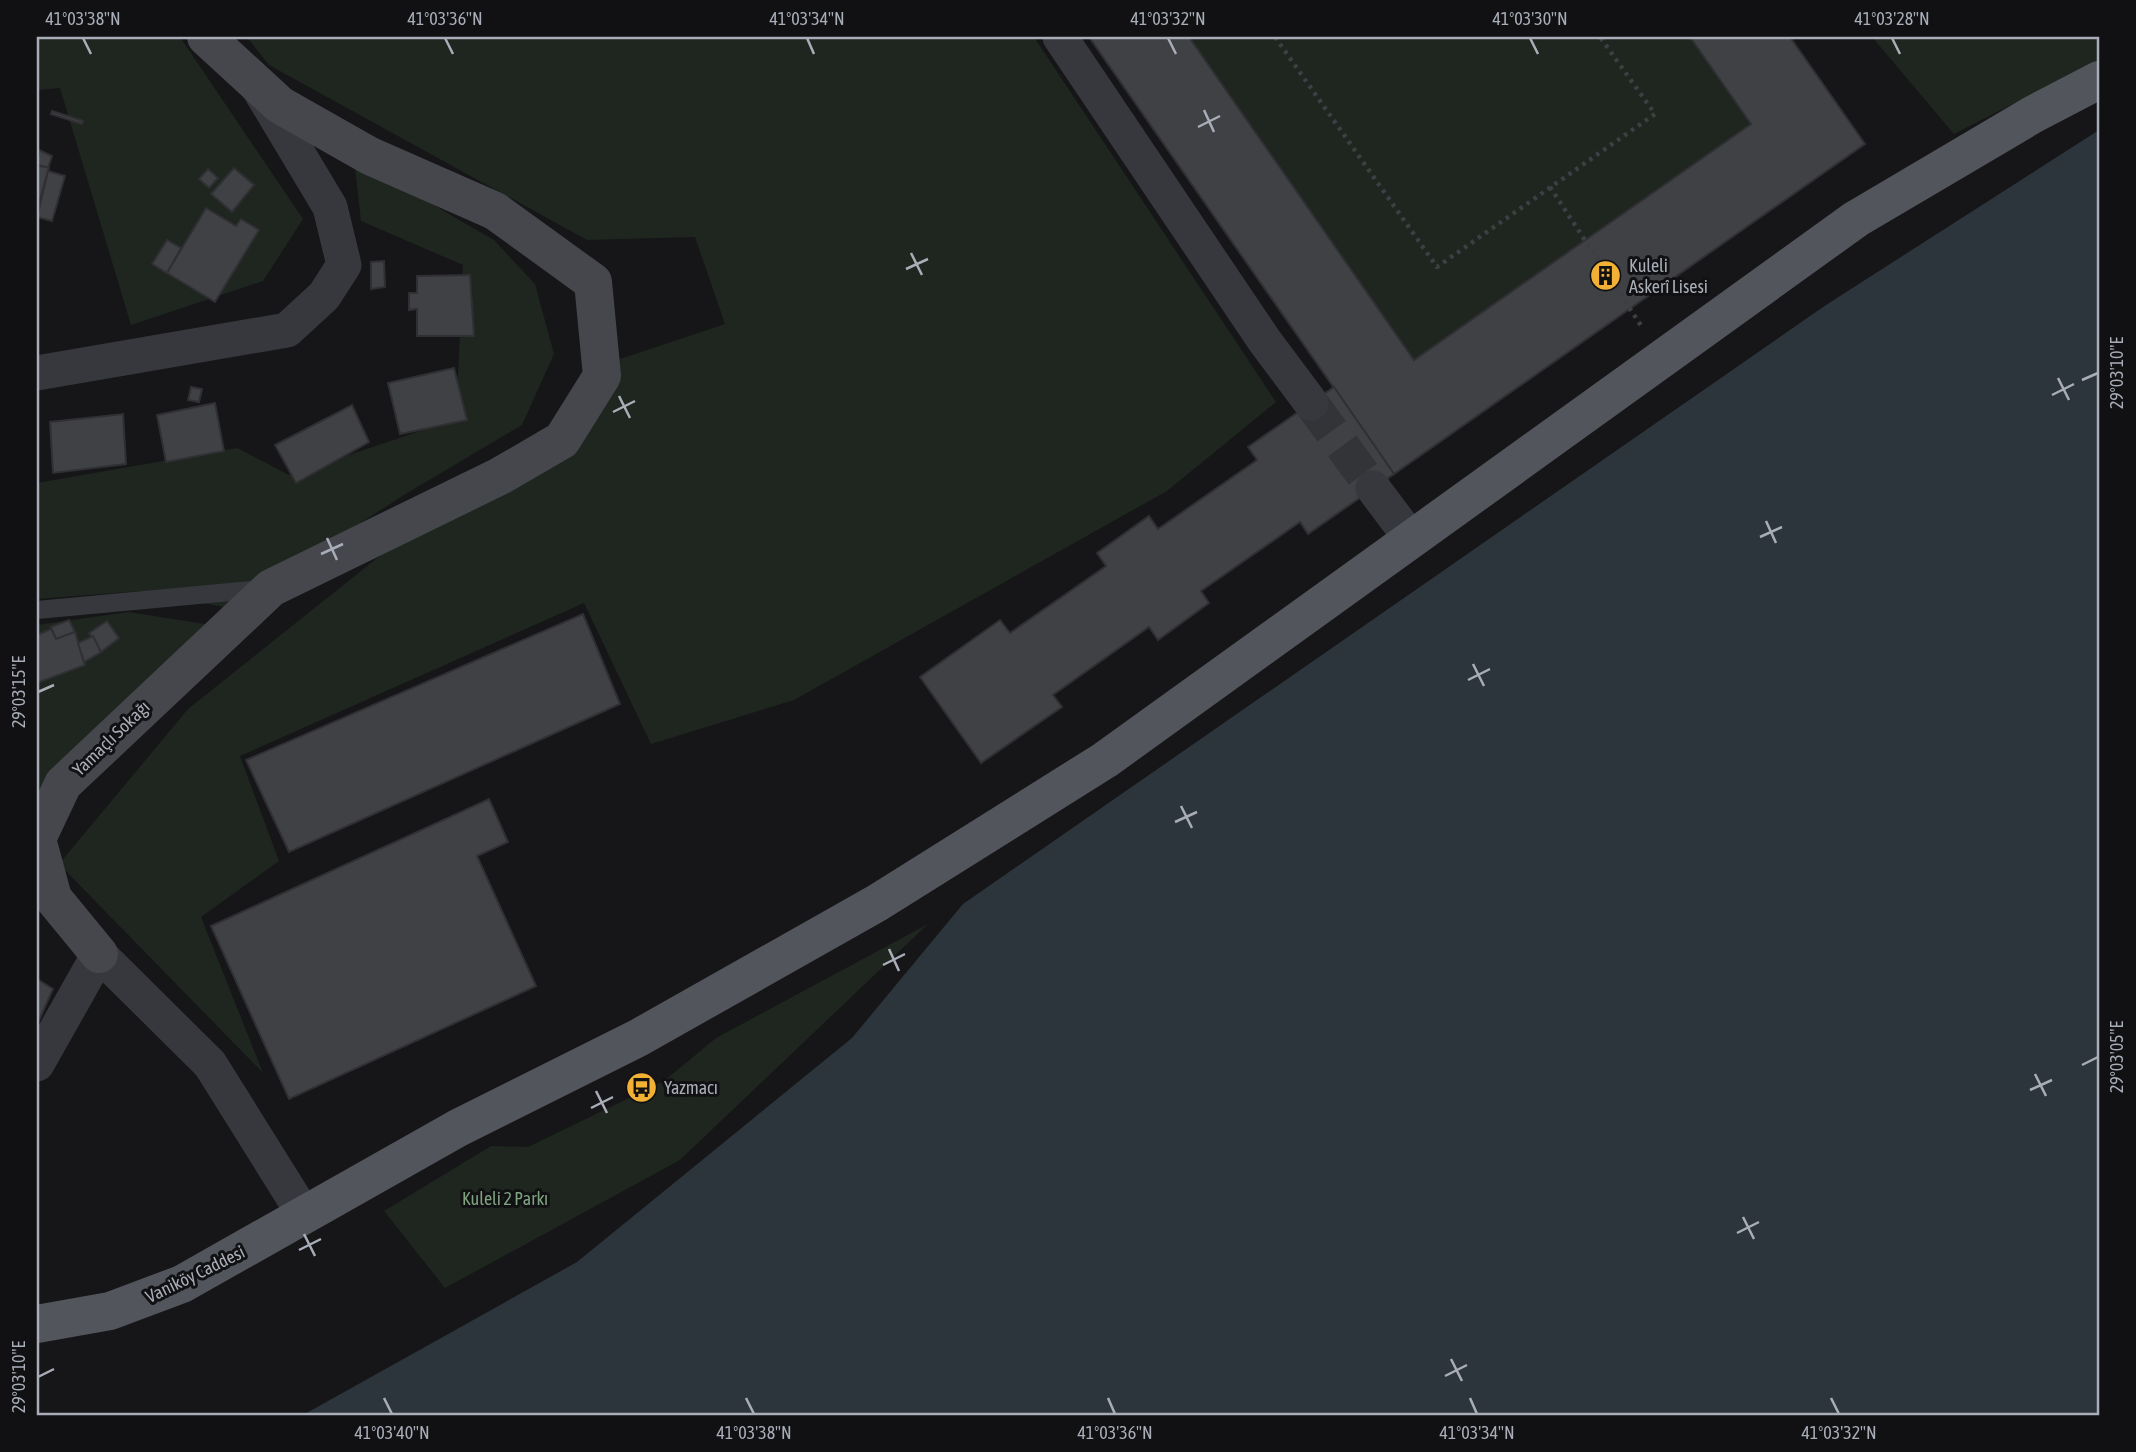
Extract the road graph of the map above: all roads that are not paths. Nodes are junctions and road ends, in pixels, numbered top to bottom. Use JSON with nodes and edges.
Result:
{"nodes":[{"id":1,"x":206,"y":37,"type":"edge"},
{"id":2,"x":1060,"y":37,"type":"edge"},
{"id":3,"x":2099,"y":80,"type":"edge"},
{"id":4,"x":254,"y":81,"type":"junction"},
{"id":5,"x":37,"y":373,"type":"edge"},
{"id":6,"x":1311,"y":402,"type":"tunnel mouth"},
{"id":7,"x":1373,"y":488,"type":"tunnel mouth"},
{"id":8,"x":1412,"y":540,"type":"junction"},
{"id":9,"x":271,"y":588,"type":"junction"},
{"id":10,"x":37,"y":610,"type":"edge"},
{"id":11,"x":99,"y":954,"type":"junction"},
{"id":12,"x":37,"y":1064,"type":"edge"},
{"id":13,"x":305,"y":1216,"type":"junction"},
{"id":14,"x":37,"y":1324,"type":"edge"}],
"edges":[{"from":1,"to":4,"type":"street","name":"Yamaçlı Sokağı"},
{"from":2,"to":6,"type":"street"},
{"from":3,"to":8,"type":"main road","name":"Vaniköy Caddesi"},
{"from":4,"to":5,"type":"street"},
{"from":4,"to":9,"type":"street","name":"Yamaçlı Sokağı"},
{"from":7,"to":8,"type":"street"},
{"from":8,"to":13,"type":"main road","name":"Vaniköy Caddesi"},
{"from":9,"to":10,"type":"lane"},
{"from":9,"to":11,"type":"street","name":"Yamaçlı Sokağı"},
{"from":11,"to":12,"type":"street"},
{"from":11,"to":13,"type":"street","name":"Yamaçlı Sokağı"},
{"from":13,"to":14,"type":"main road","name":"Vaniköy Caddesi"}]}
